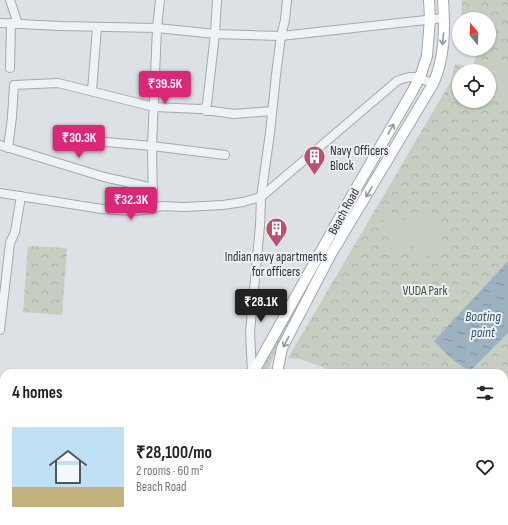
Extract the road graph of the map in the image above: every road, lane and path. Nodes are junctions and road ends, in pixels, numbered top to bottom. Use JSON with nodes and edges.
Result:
{"nodes":[{"id":1,"x":10,"y":0,"type":"edge"},
{"id":2,"x":160,"y":0,"type":"edge"},
{"id":3,"x":217,"y":0,"type":"edge"},
{"id":4,"x":287,"y":0,"type":"edge"},
{"id":5,"x":429,"y":0,"type":"edge"},
{"id":6,"x":443,"y":0,"type":"edge"},
{"id":7,"x":444,"y":18,"type":"junction"},
{"id":8,"x":430,"y":19,"type":"junction"},
{"id":9,"x":0,"y":23,"type":"edge"},
{"id":10,"x":15,"y":24,"type":"junction"},
{"id":11,"x":97,"y":26,"type":"junction"},
{"id":12,"x":156,"y":28,"type":"junction"},
{"id":13,"x":215,"y":34,"type":"junction"},
{"id":14,"x":281,"y":36,"type":"junction"},
{"id":15,"x":10,"y":68,"type":"dead end"},
{"id":16,"x":420,"y":77,"type":"junction"},
{"id":17,"x":433,"y":84,"type":"junction"},
{"id":18,"x":92,"y":91,"type":"junction"},
{"id":19,"x":154,"y":107,"type":"junction"},
{"id":20,"x":206,"y":111,"type":"dead end"},
{"id":21,"x":272,"y":111,"type":"junction"},
{"id":22,"x":106,"y":142,"type":"dead end"},
{"id":23,"x":4,"y":146,"type":"edge"},
{"id":24,"x":152,"y":146,"type":"junction"},
{"id":25,"x":225,"y":155,"type":"dead end"},
{"id":26,"x":153,"y":188,"type":"junction"},
{"id":27,"x":0,"y":193,"type":"edge"},
{"id":28,"x":21,"y":196,"type":"junction"},
{"id":29,"x":261,"y":197,"type":"junction"},
{"id":30,"x":153,"y":209,"type":"junction"},
{"id":31,"x":0,"y":330,"type":"edge"},
{"id":32,"x":252,"y":369,"type":"edge"},
{"id":33,"x":254,"y":369,"type":"edge"},
{"id":34,"x":278,"y":369,"type":"edge"}],
"edges":[{"from":1,"to":10,"type":"street"},
{"from":2,"to":12,"type":"street"},
{"from":3,"to":13,"type":"street"},
{"from":4,"to":14,"type":"street"},
{"from":5,"to":8,"type":"main road","name":"Beach Road"},
{"from":6,"to":7,"type":"main road","name":"Beach Road"},
{"from":7,"to":8,"type":"street"},
{"from":7,"to":17,"type":"main road","name":"Beach Road","one_way":true},
{"from":8,"to":14,"type":"street"},
{"from":8,"to":16,"type":"main road","name":"Beach Road"},
{"from":9,"to":10,"type":"street"},
{"from":10,"to":11,"type":"street"},
{"from":10,"to":15,"type":"street"},
{"from":11,"to":12,"type":"street"},
{"from":11,"to":18,"type":"street"},
{"from":12,"to":13,"type":"street"},
{"from":12,"to":19,"type":"street"},
{"from":13,"to":14,"type":"street"},
{"from":13,"to":19,"type":"street"},
{"from":14,"to":21,"type":"street"},
{"from":16,"to":17,"type":"street"},
{"from":16,"to":29,"type":"street"},
{"from":33,"to":16,"type":"main road","name":"Beach Road","one_way":true},
{"from":17,"to":34,"type":"main road","name":"Beach Road","one_way":true},
{"from":18,"to":19,"type":"street"},
{"from":18,"to":23,"type":"street"},
{"from":19,"to":24,"type":"street"},
{"from":20,"to":21,"type":"street"},
{"from":21,"to":29,"type":"street"},
{"from":22,"to":24,"type":"street"},
{"from":23,"to":26,"type":"street"},
{"from":24,"to":25,"type":"street"},
{"from":24,"to":26,"type":"street"},
{"from":26,"to":30,"type":"street"},
{"from":27,"to":28,"type":"street"},
{"from":28,"to":30,"type":"street"},
{"from":28,"to":31,"type":"street"},
{"from":29,"to":30,"type":"street"},
{"from":29,"to":32,"type":"street"}]}
